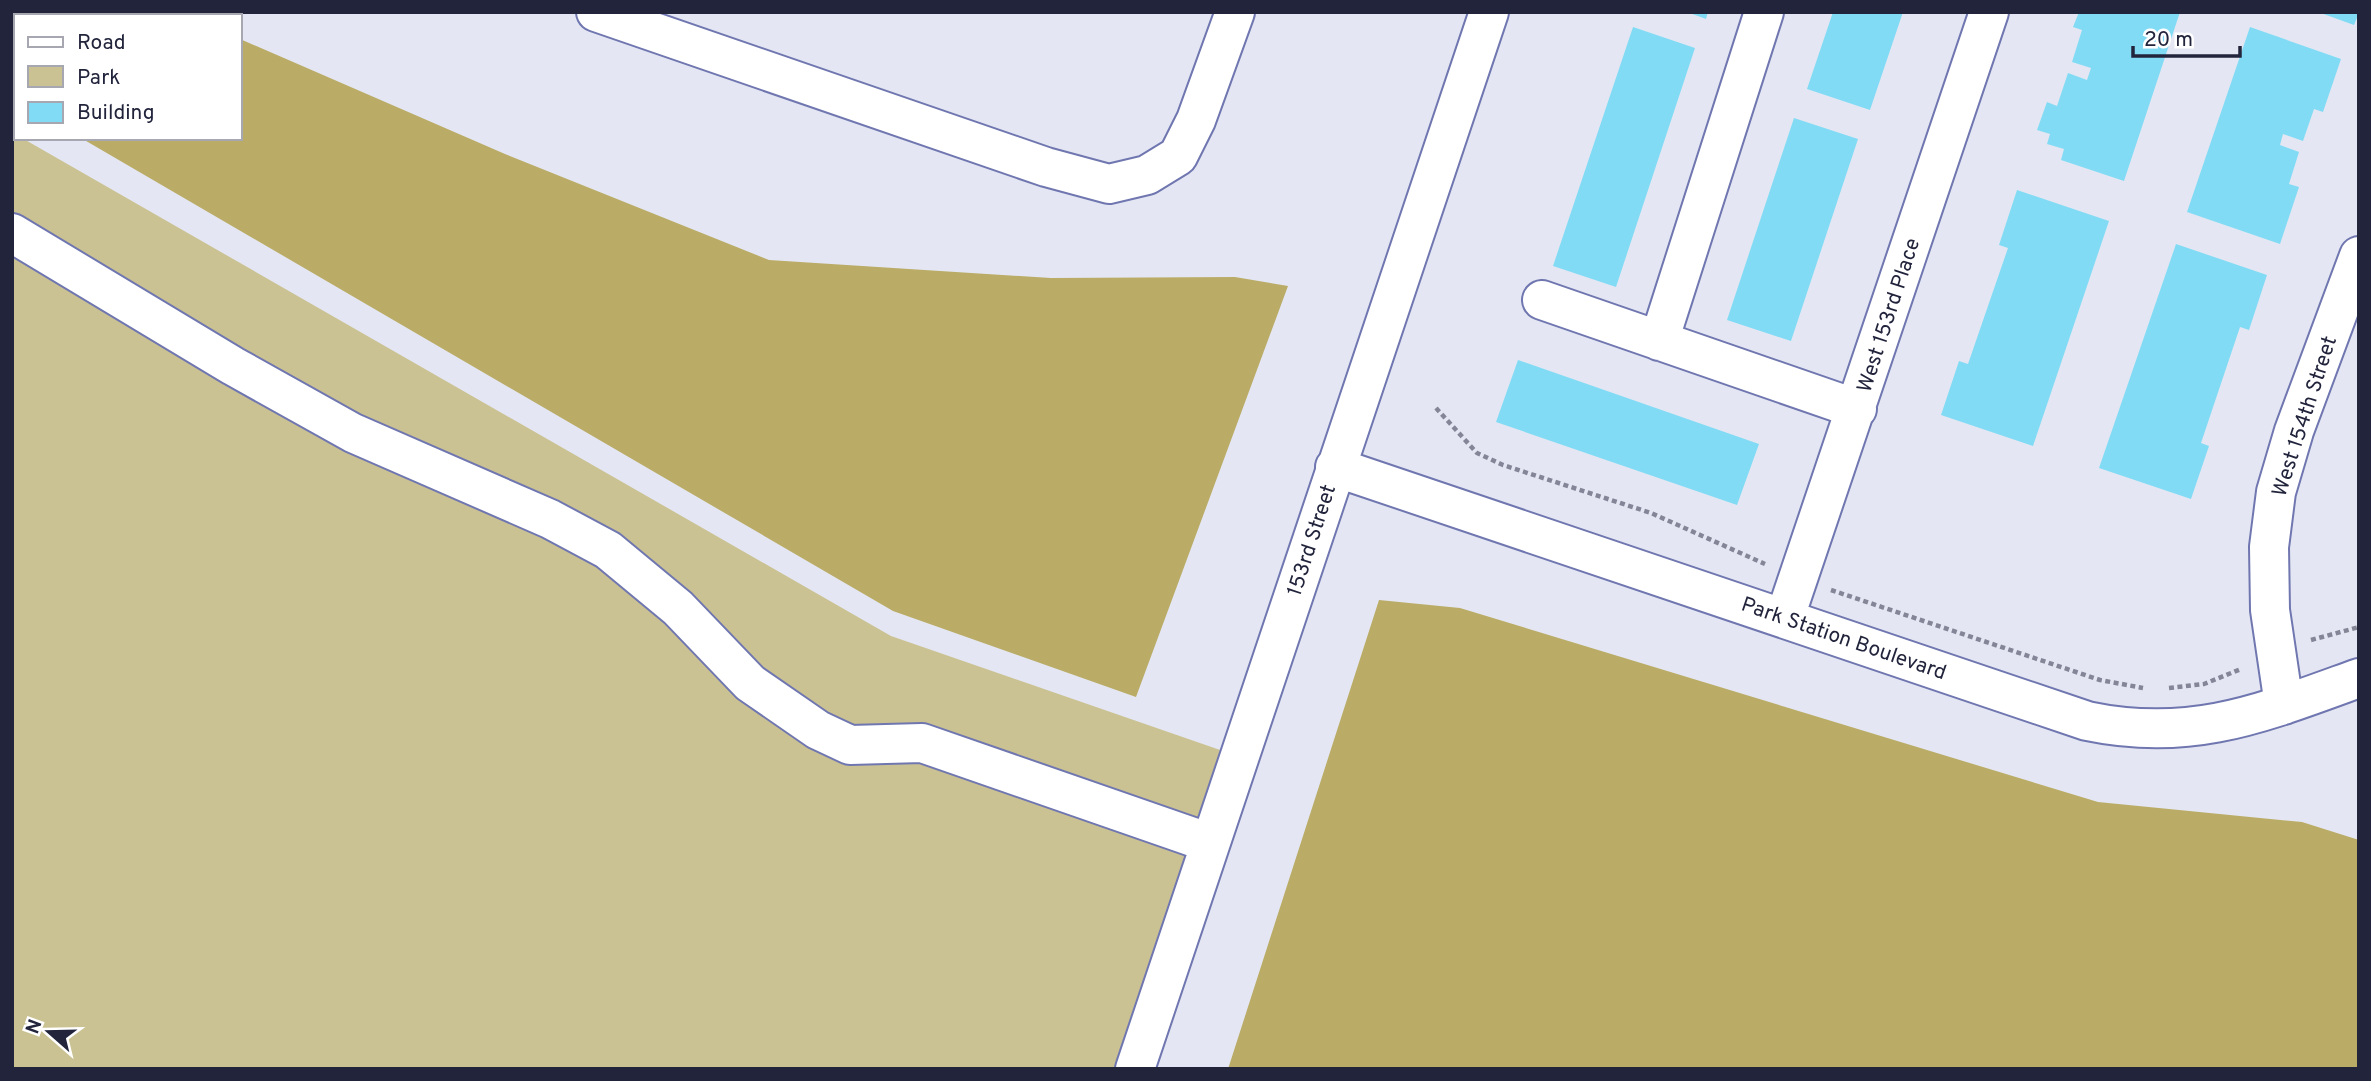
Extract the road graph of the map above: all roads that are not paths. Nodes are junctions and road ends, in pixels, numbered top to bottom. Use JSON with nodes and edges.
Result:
{"nodes":[{"id":1,"x":596,"y":12,"type":"edge"},
{"id":2,"x":1234,"y":12,"type":"edge"},
{"id":3,"x":1489,"y":12,"type":"edge"},
{"id":4,"x":1764,"y":12,"type":"edge"},
{"id":5,"x":1989,"y":12,"type":"edge"},
{"id":6,"x":12,"y":233,"type":"edge"},
{"id":7,"x":2359,"y":256,"type":"edge"},
{"id":8,"x":1542,"y":300,"type":"dead end"},
{"id":9,"x":1659,"y":341,"type":"junction"},
{"id":10,"x":1857,"y":409,"type":"junction"},
{"id":11,"x":1335,"y":467,"type":"junction"},
{"id":12,"x":1785,"y":617,"type":"junction"},
{"id":13,"x":2359,"y":678,"type":"edge"},
{"id":14,"x":2284,"y":705,"type":"junction"},
{"id":15,"x":1210,"y":843,"type":"junction"},
{"id":16,"x":1135,"y":1069,"type":"edge"}],
"edges":[{"from":1,"to":2,"type":"street"},
{"from":3,"to":11,"type":"street","name":"153rd Street"},
{"from":4,"to":9,"type":"street"},
{"from":5,"to":10,"type":"street","name":"West 153rd Place"},
{"from":6,"to":15,"type":"street"},
{"from":7,"to":14,"type":"street","name":"West 154th Street"},
{"from":8,"to":9,"type":"street"},
{"from":9,"to":10,"type":"street"},
{"from":10,"to":12,"type":"street","name":"West 153rd Place"},
{"from":11,"to":12,"type":"street","name":"Park Station Boulevard"},
{"from":11,"to":15,"type":"street","name":"153rd Street"},
{"from":12,"to":14,"type":"street","name":"Park Station Boulevard"},
{"from":13,"to":14,"type":"street","name":"Park Station Boulevard"},
{"from":15,"to":16,"type":"street","name":"153rd Street"}]}
